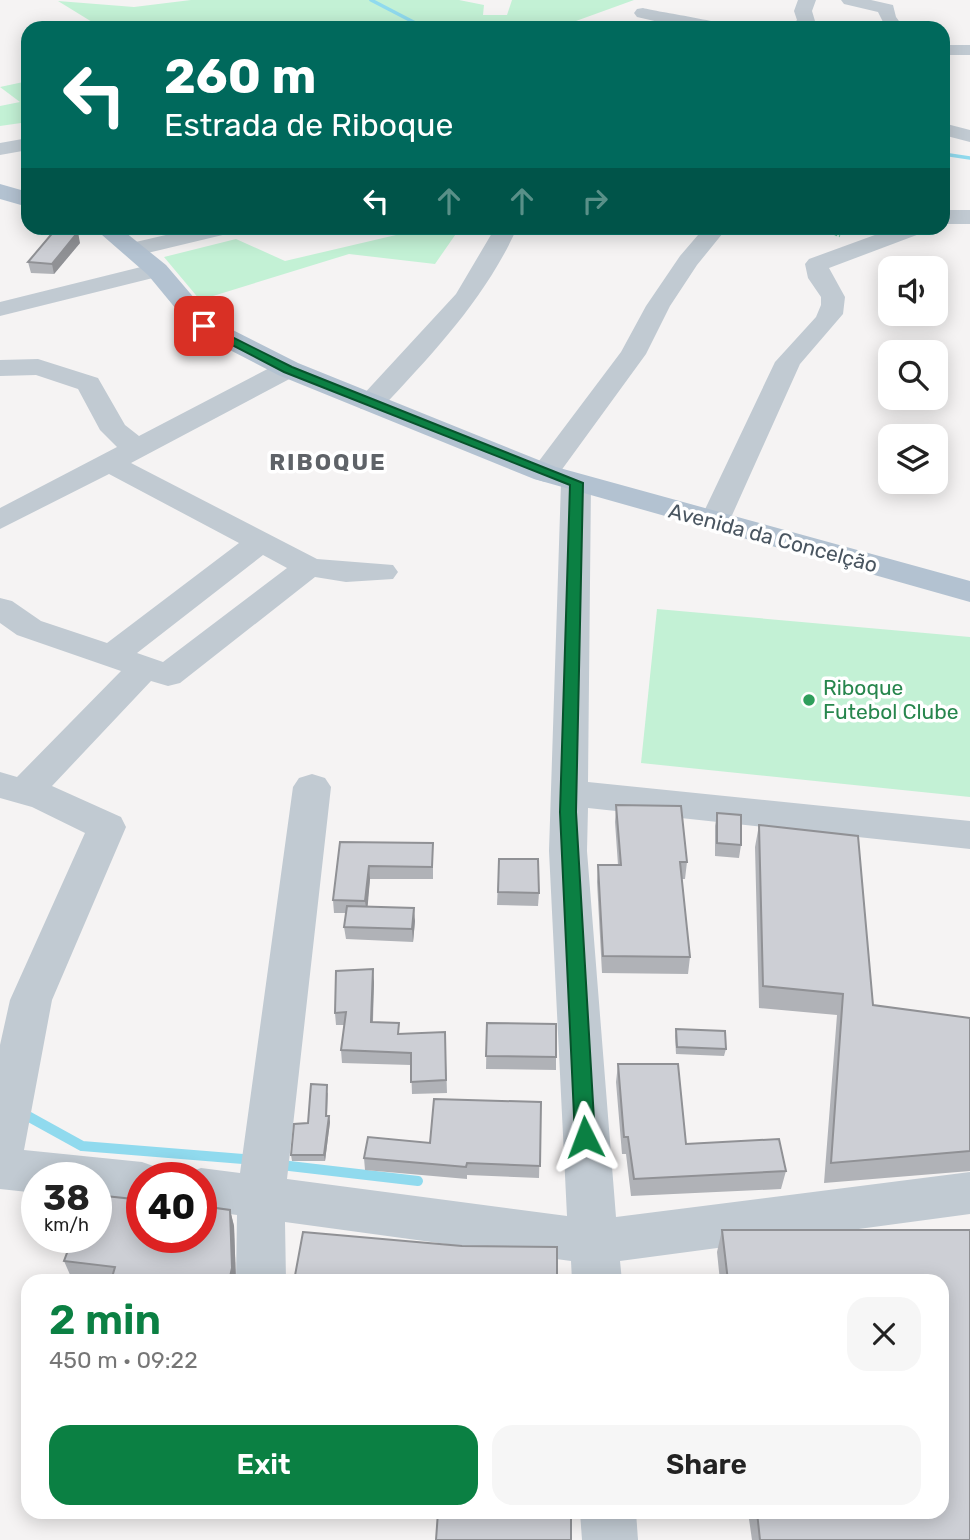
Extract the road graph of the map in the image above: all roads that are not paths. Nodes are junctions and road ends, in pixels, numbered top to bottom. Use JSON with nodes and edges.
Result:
{"nodes":[{"id":1,"x":807,"y":0,"type":"edge"},
{"id":2,"x":850,"y":0,"type":"edge"},
{"id":3,"x":643,"y":13,"type":"dead end"},
{"id":4,"x":672,"y":21,"type":"edge"},
{"id":5,"x":806,"y":21,"type":"edge"},
{"id":6,"x":890,"y":21,"type":"edge"},
{"id":7,"x":950,"y":50,"type":"edge"},
{"id":8,"x":970,"y":50,"type":"edge"},
{"id":9,"x":950,"y":131,"type":"edge"},
{"id":10,"x":970,"y":136,"type":"edge"},
{"id":11,"x":21,"y":145,"type":"edge"},
{"id":12,"x":0,"y":149,"type":"edge"},
{"id":13,"x":0,"y":191,"type":"edge"},
{"id":14,"x":21,"y":198,"type":"edge"},
{"id":15,"x":950,"y":217,"type":"edge"},
{"id":16,"x":970,"y":217,"type":"edge"},
{"id":17,"x":124,"y":235,"type":"edge"},
{"id":18,"x":502,"y":235,"type":"edge"},
{"id":19,"x":710,"y":235,"type":"edge"},
{"id":20,"x":898,"y":235,"type":"edge"},
{"id":21,"x":157,"y":270,"type":"junction"},
{"id":22,"x":0,"y":309,"type":"edge"},
{"id":23,"x":0,"y":368,"type":"edge"},
{"id":24,"x":288,"y":369,"type":"junction"},
{"id":25,"x":371,"y":403,"type":"junction"},
{"id":26,"x":138,"y":450,"type":"junction"},
{"id":27,"x":111,"y":464,"type":"junction"},
{"id":28,"x":561,"y":478,"type":"junction"},
{"id":29,"x":4,"y":515,"type":"edge"},
{"id":30,"x":714,"y":522,"type":"junction"},
{"id":31,"x":260,"y":542,"type":"junction"},
{"id":32,"x":309,"y":567,"type":"junction"},
{"id":33,"x":382,"y":572,"type":"dead end"},
{"id":34,"x":970,"y":592,"type":"edge"},
{"id":35,"x":0,"y":608,"type":"edge"},
{"id":36,"x":110,"y":657,"type":"junction"},
{"id":37,"x":145,"y":667,"type":"junction"},
{"id":38,"x":312,"y":788,"type":"dead end"},
{"id":39,"x":12,"y":789,"type":"edge"},
{"id":40,"x":568,"y":793,"type":"junction"},
{"id":41,"x":970,"y":835,"type":"edge"},
{"id":42,"x":16,"y":1000,"type":"edge"},
{"id":43,"x":0,"y":1154,"type":"edge"},
{"id":44,"x":0,"y":1168,"type":"edge"},
{"id":45,"x":21,"y":1170,"type":"edge"},
{"id":46,"x":217,"y":1191,"type":"edge"},
{"id":47,"x":970,"y":1193,"type":"edge"},
{"id":48,"x":261,"y":1196,"type":"junction"},
{"id":49,"x":596,"y":1262,"type":"edge"},
{"id":50,"x":261,"y":1274,"type":"edge"},
{"id":51,"x":608,"y":1519,"type":"edge"},
{"id":52,"x":610,"y":1540,"type":"edge"}],
"edges":[{"from":1,"to":5,"type":"street"},
{"from":2,"to":6,"type":"street"},
{"from":3,"to":4,"type":"street"},
{"from":7,"to":8,"type":"street"},
{"from":9,"to":10,"type":"street"},
{"from":11,"to":12,"type":"street"},
{"from":13,"to":14,"type":"main road"},
{"from":15,"to":16,"type":"street"},
{"from":17,"to":21,"type":"main road","name":"Avenida da Concelção"},
{"from":18,"to":25,"type":"street"},
{"from":19,"to":28,"type":"street"},
{"from":20,"to":30,"type":"street"},
{"from":21,"to":22,"type":"street"},
{"from":21,"to":24,"type":"main road","name":"Avenida da Concelção"},
{"from":23,"to":26,"type":"street"},
{"from":24,"to":25,"type":"main road","name":"Avenida da Concelção"},
{"from":24,"to":26,"type":"street"},
{"from":25,"to":28,"type":"main road","name":"Avenida da Concelção"},
{"from":26,"to":27,"type":"street"},
{"from":27,"to":29,"type":"street"},
{"from":27,"to":31,"type":"street"},
{"from":28,"to":30,"type":"main road","name":"Avenida da Concelção"},
{"from":28,"to":40,"type":"street"},
{"from":30,"to":34,"type":"main road","name":"Avenida da Concelção"},
{"from":31,"to":32,"type":"street"},
{"from":31,"to":36,"type":"street"},
{"from":32,"to":33,"type":"street"},
{"from":32,"to":37,"type":"street"},
{"from":35,"to":36,"type":"street"},
{"from":36,"to":37,"type":"street"},
{"from":37,"to":39,"type":"street"},
{"from":38,"to":48,"type":"street"},
{"from":39,"to":42,"type":"street"},
{"from":40,"to":41,"type":"street"},
{"from":40,"to":49,"type":"street"},
{"from":42,"to":43,"type":"street"},
{"from":44,"to":45,"type":"street"},
{"from":46,"to":48,"type":"street"},
{"from":47,"to":49,"type":"street"},
{"from":48,"to":49,"type":"street"},
{"from":48,"to":50,"type":"street"},
{"from":51,"to":52,"type":"street"}]}
